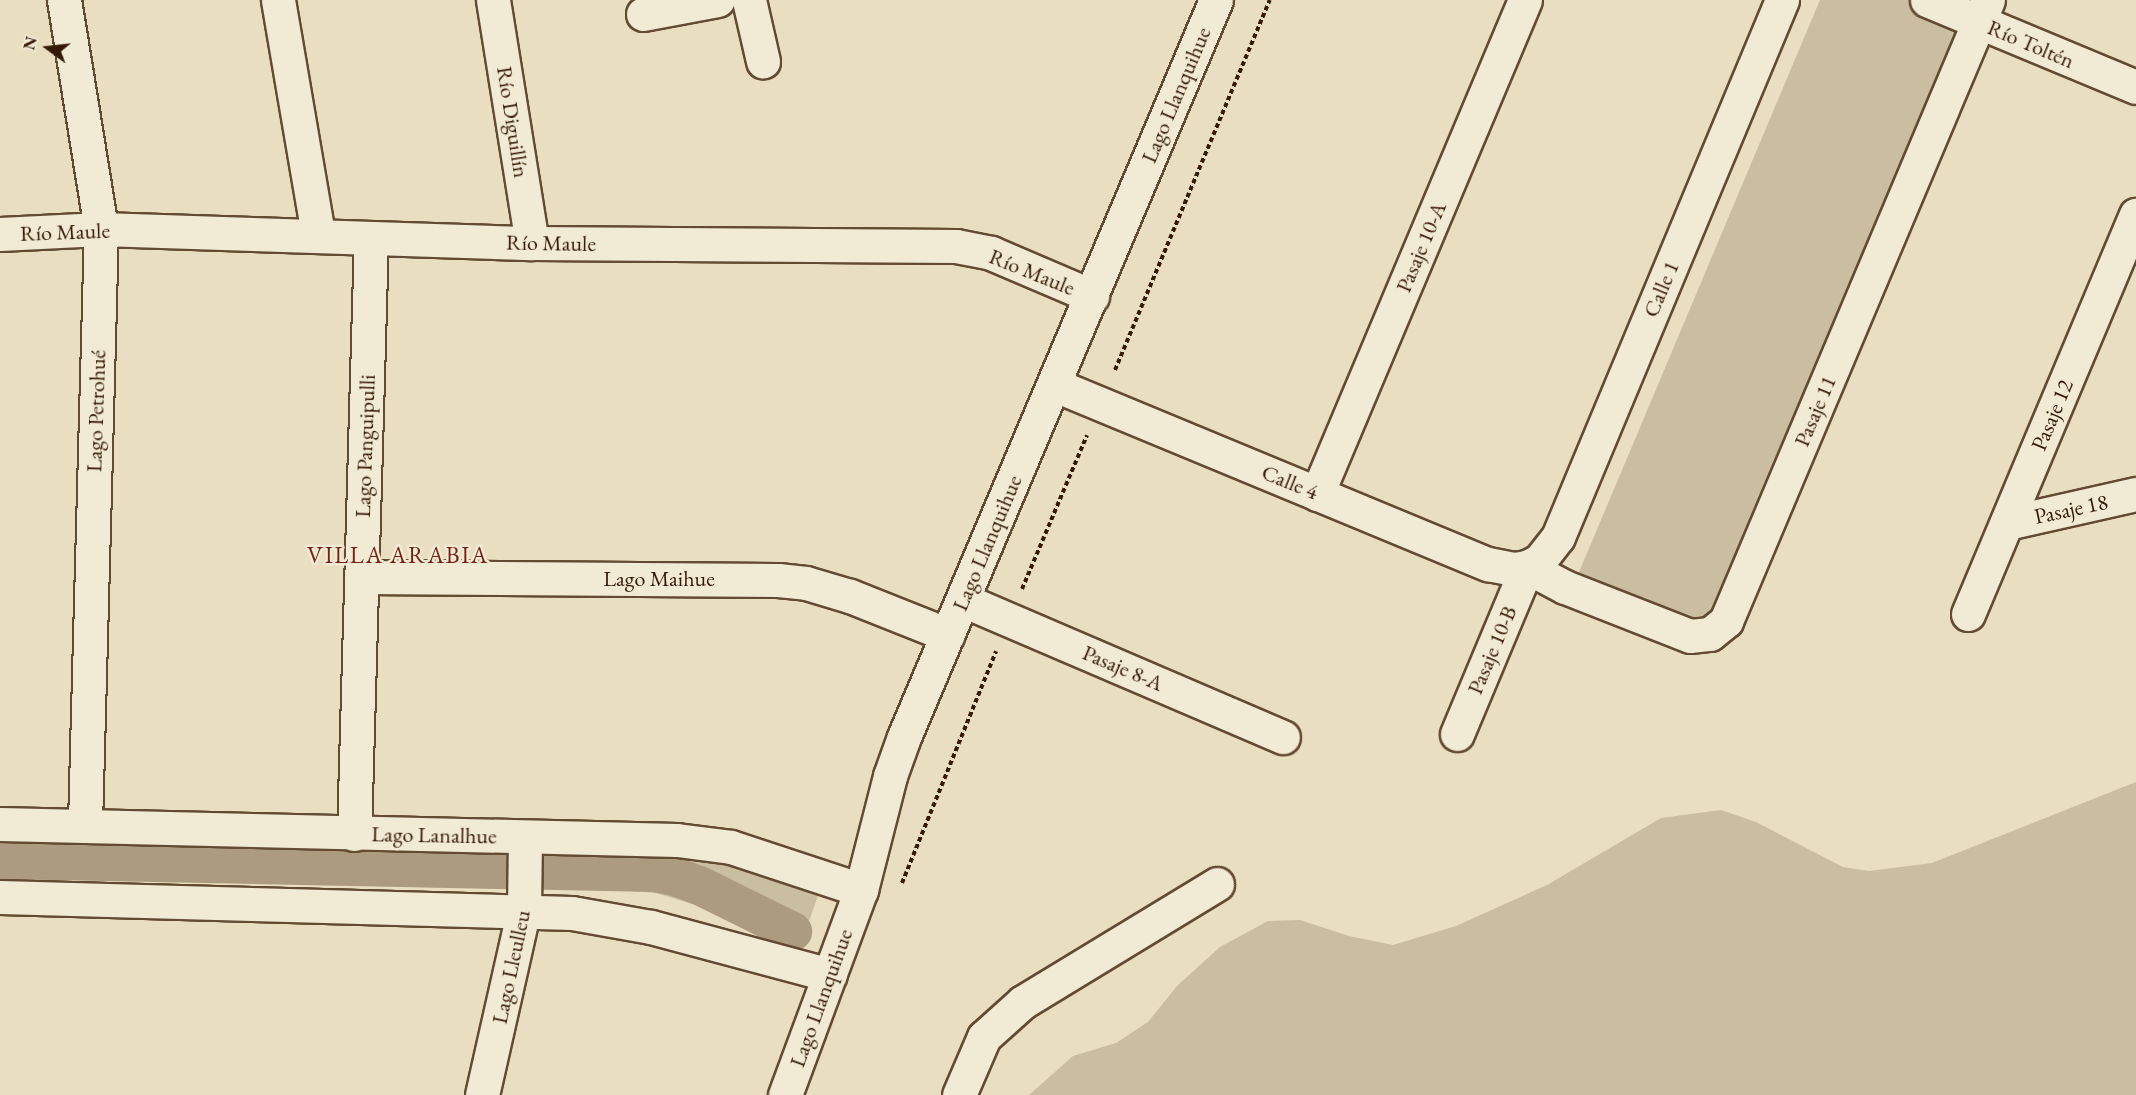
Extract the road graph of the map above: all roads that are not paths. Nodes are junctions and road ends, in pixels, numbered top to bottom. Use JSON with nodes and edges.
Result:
{"nodes":[{"id":1,"x":64,"y":0,"type":"edge"},
{"id":2,"x":278,"y":0,"type":"edge"},
{"id":3,"x":493,"y":0,"type":"edge"},
{"id":4,"x":718,"y":0,"type":"edge"},
{"id":5,"x":749,"y":0,"type":"edge"},
{"id":6,"x":1216,"y":0,"type":"edge"},
{"id":7,"x":1525,"y":0,"type":"edge"},
{"id":8,"x":1782,"y":0,"type":"edge"},
{"id":9,"x":1927,"y":0,"type":"edge"},
{"id":10,"x":1984,"y":11,"type":"edge"},
{"id":11,"x":643,"y":14,"type":"dead end"},
{"id":12,"x":763,"y":61,"type":"dead end"},
{"id":13,"x":2136,"y":87,"type":"edge"},
{"id":14,"x":2136,"y":215,"type":"edge"},
{"id":15,"x":101,"y":229,"type":"junction"},
{"id":16,"x":0,"y":234,"type":"edge"},
{"id":17,"x":318,"y":235,"type":"junction"},
{"id":18,"x":371,"y":238,"type":"junction"},
{"id":19,"x":532,"y":243,"type":"junction"},
{"id":20,"x":1092,"y":296,"type":"junction"},
{"id":21,"x":1055,"y":385,"type":"junction"},
{"id":22,"x":1317,"y":494,"type":"junction"},
{"id":23,"x":2136,"y":494,"type":"edge"},
{"id":24,"x":2007,"y":523,"type":"junction"},
{"id":25,"x":1527,"y":567,"type":"junction"},
{"id":26,"x":361,"y":577,"type":"junction"},
{"id":27,"x":963,"y":600,"type":"junction"},
{"id":28,"x":1968,"y":614,"type":"dead end"},
{"id":29,"x":948,"y":635,"type":"junction"},
{"id":30,"x":1457,"y":734,"type":"dead end"},
{"id":31,"x":1283,"y":737,"type":"dead end"},
{"id":32,"x":0,"y":824,"type":"edge"},
{"id":33,"x":85,"y":826,"type":"junction"},
{"id":34,"x":354,"y":834,"type":"junction"},
{"id":35,"x":525,"y":837,"type":"junction"},
{"id":36,"x":1217,"y":884,"type":"dead end"},
{"id":37,"x":861,"y":890,"type":"junction"},
{"id":38,"x":0,"y":897,"type":"edge"},
{"id":39,"x":524,"y":909,"type":"junction"},
{"id":40,"x":830,"y":975,"type":"junction"},
{"id":41,"x":482,"y":1095,"type":"edge"},
{"id":42,"x":784,"y":1095,"type":"edge"},
{"id":43,"x":959,"y":1095,"type":"edge"}],
"edges":[{"from":1,"to":15,"type":"street","name":"Lago Petrohué"},
{"from":2,"to":17,"type":"street"},
{"from":3,"to":19,"type":"street","name":"Río Diguillín"},
{"from":4,"to":11,"type":"street"},
{"from":5,"to":12,"type":"street"},
{"from":6,"to":20,"type":"street","name":"Lago Llanquihue"},
{"from":7,"to":22,"type":"street","name":"Pasaje 10-A"},
{"from":8,"to":25,"type":"street","name":"Calle 1"},
{"from":9,"to":10,"type":"street","name":"Río Toltén"},
{"from":10,"to":13,"type":"street","name":"Río Toltén"},
{"from":10,"to":25,"type":"street","name":"Pasaje 11"},
{"from":14,"to":24,"type":"street","name":"Pasaje 12"},
{"from":15,"to":16,"type":"street","name":"Río Maule"},
{"from":15,"to":17,"type":"street","name":"Río Maule"},
{"from":15,"to":33,"type":"street","name":"Lago Petrohué"},
{"from":17,"to":18,"type":"street","name":"Río Maule"},
{"from":18,"to":19,"type":"street","name":"Río Maule"},
{"from":18,"to":26,"type":"street","name":"Lago Panguipulli"},
{"from":19,"to":20,"type":"street","name":"Río Maule"},
{"from":20,"to":21,"type":"street","name":"Lago Llanquihue"},
{"from":21,"to":22,"type":"street","name":"Calle 4"},
{"from":21,"to":27,"type":"street","name":"Lago Llanquihue"},
{"from":22,"to":25,"type":"street","name":"Calle 4"},
{"from":23,"to":24,"type":"street","name":"Pasaje 18"},
{"from":24,"to":28,"type":"street","name":"Pasaje 12"},
{"from":25,"to":30,"type":"street","name":"Pasaje 10-B"},
{"from":26,"to":29,"type":"street","name":"Lago Maihue"},
{"from":26,"to":34,"type":"street","name":"Lago Panguipulli"},
{"from":27,"to":29,"type":"street","name":"Lago Llanquihue"},
{"from":27,"to":31,"type":"street","name":"Pasaje 8-A"},
{"from":29,"to":37,"type":"street","name":"Lago Llanquihue"},
{"from":32,"to":33,"type":"street","name":"Lago Lanalhue"},
{"from":33,"to":34,"type":"street","name":"Lago Lanalhue"},
{"from":34,"to":35,"type":"street","name":"Lago Lanalhue"},
{"from":35,"to":37,"type":"street","name":"Lago Lanalhue"},
{"from":35,"to":39,"type":"street","name":"Lago Lleulleu"},
{"from":36,"to":43,"type":"street"},
{"from":37,"to":40,"type":"street","name":"Lago Llanquihue"},
{"from":38,"to":39,"type":"street"},
{"from":39,"to":40,"type":"street"},
{"from":39,"to":41,"type":"street","name":"Lago Lleulleu"},
{"from":40,"to":42,"type":"street","name":"Lago Llanquihue"}]}
